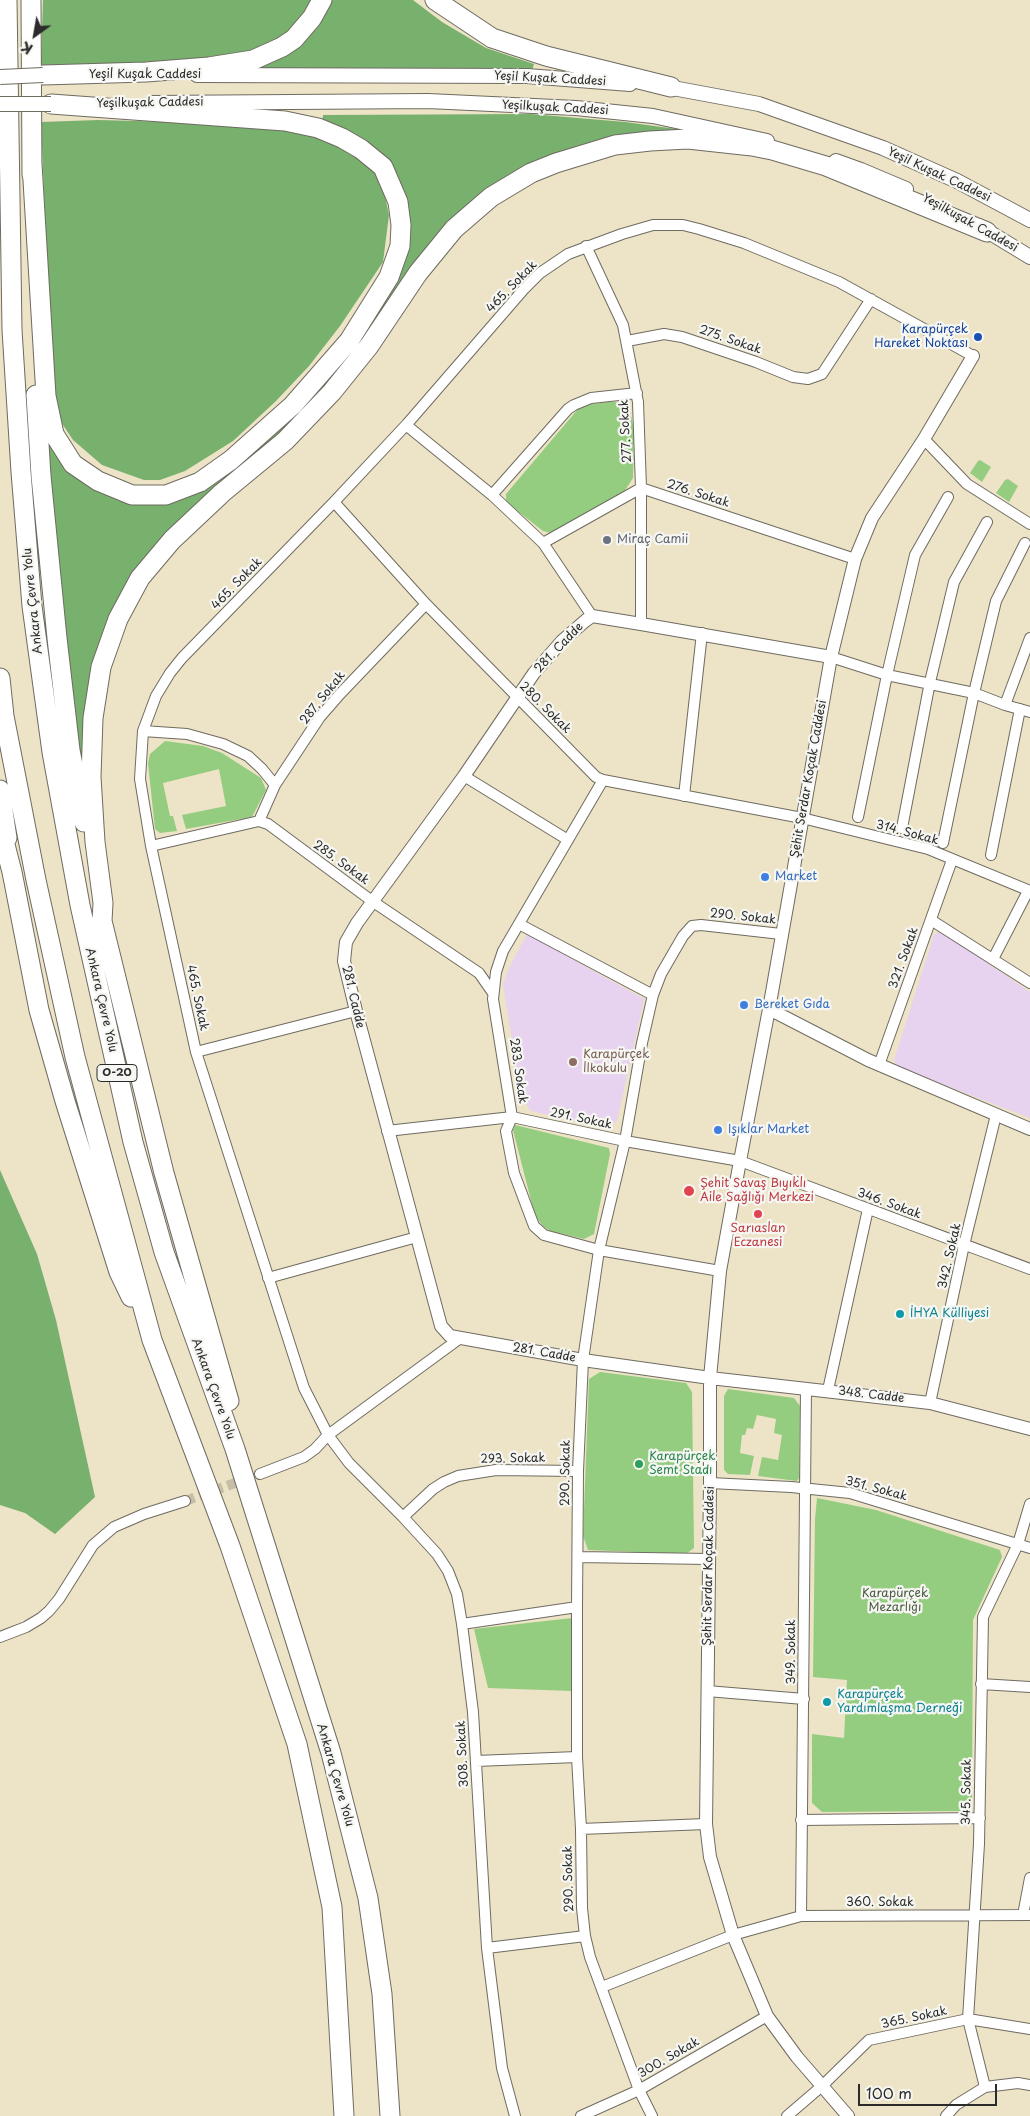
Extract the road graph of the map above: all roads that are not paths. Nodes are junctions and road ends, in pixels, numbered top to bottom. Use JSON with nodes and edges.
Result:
{"nodes":[{"id":1,"x":7,"y":0,"type":"edge"},
{"id":2,"x":31,"y":0,"type":"edge"},
{"id":3,"x":322,"y":0,"type":"edge"},
{"id":4,"x":435,"y":0,"type":"edge"},
{"id":5,"x":43,"y":75,"type":"junction"},
{"id":6,"x":0,"y":77,"type":"edge"},
{"id":7,"x":671,"y":87,"type":"junction"},
{"id":8,"x":0,"y":104,"type":"edge"},
{"id":9,"x":51,"y":104,"type":"junction"},
{"id":10,"x":32,"y":164,"type":"junction"},
{"id":11,"x":1030,"y":220,"type":"edge"},
{"id":12,"x":987,"y":232,"type":"junction"},
{"id":13,"x":586,"y":246,"type":"junction"},
{"id":14,"x":1030,"y":257,"type":"edge"},
{"id":15,"x":871,"y":299,"type":"junction"},
{"id":16,"x":627,"y":341,"type":"junction"},
{"id":17,"x":973,"y":356,"type":"joint"},
{"id":18,"x":637,"y":393,"type":"junction"},
{"id":19,"x":406,"y":425,"type":"junction"},
{"id":20,"x":924,"y":439,"type":"junction"},
{"id":21,"x":641,"y":488,"type":"junction"},
{"id":22,"x":492,"y":495,"type":"junction"},
{"id":23,"x":948,"y":497,"type":"dead end"},
{"id":24,"x":334,"y":502,"type":"junction"},
{"id":25,"x":987,"y":522,"type":"dead end"},
{"id":26,"x":1030,"y":524,"type":"edge"},
{"id":27,"x":543,"y":543,"type":"junction"},
{"id":28,"x":1025,"y":543,"type":"dead end"},
{"id":29,"x":855,"y":559,"type":"junction"},
{"id":30,"x":426,"y":604,"type":"junction"},
{"id":31,"x":592,"y":616,"type":"junction"},
{"id":32,"x":641,"y":624,"type":"junction"},
{"id":33,"x":702,"y":633,"type":"junction"},
{"id":34,"x":1030,"y":638,"type":"edge"},
{"id":35,"x":831,"y":657,"type":"junction"},
{"id":36,"x":887,"y":674,"type":"junction"},
{"id":37,"x":0,"y":678,"type":"edge"},
{"id":38,"x":930,"y":682,"type":"junction"},
{"id":39,"x":974,"y":693,"type":"junction"},
{"id":40,"x":516,"y":697,"type":"junction"},
{"id":41,"x":1005,"y":705,"type":"junction"},
{"id":42,"x":1025,"y":711,"type":"edge"},
{"id":43,"x":142,"y":731,"type":"junction"},
{"id":44,"x":464,"y":776,"type":"junction"},
{"id":45,"x":603,"y":780,"type":"junction"},
{"id":46,"x":275,"y":785,"type":"junction"},
{"id":47,"x":0,"y":790,"type":"edge"},
{"id":48,"x":684,"y":796,"type":"junction"},
{"id":49,"x":858,"y":817,"type":"dead end"},
{"id":50,"x":802,"y":818,"type":"junction"},
{"id":51,"x":259,"y":821,"type":"junction"},
{"id":52,"x":0,"y":825,"type":"edge"},
{"id":53,"x":902,"y":828,"type":"dead end"},
{"id":54,"x":568,"y":840,"type":"junction"},
{"id":55,"x":944,"y":843,"type":"dead end"},
{"id":56,"x":151,"y":846,"type":"junction"},
{"id":57,"x":991,"y":855,"type":"dead end"},
{"id":58,"x":952,"y":860,"type":"junction"},
{"id":59,"x":12,"y":872,"type":"junction"},
{"id":60,"x":1029,"y":891,"type":"edge"},
{"id":61,"x":372,"y":901,"type":"junction"},
{"id":62,"x":931,"y":920,"type":"junction"},
{"id":63,"x":102,"y":921,"type":"junction"},
{"id":64,"x":519,"y":924,"type":"junction"},
{"id":65,"x":781,"y":934,"type":"junction"},
{"id":66,"x":499,"y":959,"type":"junction"},
{"id":67,"x":993,"y":959,"type":"junction"},
{"id":68,"x":479,"y":973,"type":"junction"},
{"id":69,"x":1030,"y":983,"type":"edge"},
{"id":70,"x":492,"y":993,"type":"junction"},
{"id":71,"x":653,"y":995,"type":"junction"},
{"id":72,"x":769,"y":1009,"type":"junction"},
{"id":73,"x":356,"y":1011,"type":"junction"},
{"id":74,"x":196,"y":1052,"type":"junction"},
{"id":75,"x":879,"y":1065,"type":"junction"},
{"id":76,"x":996,"y":1115,"type":"junction"},
{"id":77,"x":512,"y":1117,"type":"junction"},
{"id":78,"x":1030,"y":1129,"type":"edge"},
{"id":79,"x":387,"y":1131,"type":"junction"},
{"id":80,"x":626,"y":1141,"type":"junction"},
{"id":81,"x":740,"y":1161,"type":"junction"},
{"id":82,"x":868,"y":1209,"type":"junction"},
{"id":83,"x":417,"y":1237,"type":"junction"},
{"id":84,"x":964,"y":1245,"type":"junction"},
{"id":85,"x":598,"y":1250,"type":"junction"},
{"id":86,"x":1030,"y":1269,"type":"edge"},
{"id":87,"x":720,"y":1271,"type":"junction"},
{"id":88,"x":268,"y":1278,"type":"junction"},
{"id":89,"x":459,"y":1339,"type":"junction"},
{"id":90,"x":152,"y":1340,"type":"junction"},
{"id":91,"x":583,"y":1360,"type":"junction"},
{"id":92,"x":710,"y":1378,"type":"junction"},
{"id":93,"x":806,"y":1388,"type":"junction"},
{"id":94,"x":828,"y":1390,"type":"junction"},
{"id":95,"x":930,"y":1403,"type":"junction"},
{"id":96,"x":1030,"y":1428,"type":"edge"},
{"id":97,"x":328,"y":1435,"type":"junction"},
{"id":98,"x":235,"y":1449,"type":"junction"},
{"id":99,"x":578,"y":1471,"type":"junction"},
{"id":100,"x":260,"y":1474,"type":"tunnel mouth"},
{"id":101,"x":710,"y":1483,"type":"junction"},
{"id":102,"x":806,"y":1488,"type":"junction"},
{"id":103,"x":185,"y":1501,"type":"tunnel mouth"},
{"id":104,"x":1030,"y":1504,"type":"edge"},
{"id":105,"x":403,"y":1517,"type":"junction"},
{"id":106,"x":1018,"y":1544,"type":"junction"},
{"id":107,"x":1030,"y":1548,"type":"edge"},
{"id":108,"x":578,"y":1557,"type":"junction"},
{"id":109,"x":709,"y":1559,"type":"junction"},
{"id":110,"x":577,"y":1607,"type":"junction"},
{"id":111,"x":462,"y":1624,"type":"junction"},
{"id":112,"x":0,"y":1637,"type":"edge"},
{"id":113,"x":981,"y":1684,"type":"junction"},
{"id":114,"x":1030,"y":1687,"type":"edge"},
{"id":115,"x":707,"y":1691,"type":"junction"},
{"id":116,"x":804,"y":1699,"type":"junction"},
{"id":117,"x":577,"y":1757,"type":"junction"},
{"id":118,"x":476,"y":1761,"type":"junction"},
{"id":119,"x":980,"y":1818,"type":"junction"},
{"id":120,"x":801,"y":1820,"type":"junction"},
{"id":121,"x":706,"y":1824,"type":"junction"},
{"id":122,"x":581,"y":1829,"type":"junction"},
{"id":123,"x":1030,"y":1878,"type":"edge"},
{"id":124,"x":975,"y":1915,"type":"junction"},
{"id":125,"x":1026,"y":1915,"type":"edge"},
{"id":126,"x":801,"y":1916,"type":"junction"},
{"id":127,"x":733,"y":1935,"type":"junction"},
{"id":128,"x":585,"y":1936,"type":"junction"},
{"id":129,"x":487,"y":1948,"type":"junction"},
{"id":130,"x":602,"y":1987,"type":"junction"},
{"id":131,"x":767,"y":2016,"type":"junction"},
{"id":132,"x":968,"y":2019,"type":"junction"},
{"id":133,"x":1030,"y":2029,"type":"edge"},
{"id":134,"x":1030,"y":2085,"type":"edge"},
{"id":135,"x":822,"y":2086,"type":"junction"},
{"id":136,"x":985,"y":2087,"type":"junction"},
{"id":137,"x":639,"y":2090,"type":"junction"},
{"id":138,"x":344,"y":2116,"type":"edge"},
{"id":139,"x":390,"y":2116,"type":"edge"},
{"id":140,"x":515,"y":2116,"type":"edge"},
{"id":141,"x":581,"y":2116,"type":"edge"},
{"id":142,"x":652,"y":2116,"type":"edge"},
{"id":143,"x":786,"y":2116,"type":"edge"},
{"id":144,"x":848,"y":2116,"type":"edge"},
{"id":145,"x":946,"y":2116,"type":"edge"}],
"edges":[{"from":1,"to":98,"type":"highway","name":"Ankara Çevre Yolu","number":"O-20"},
{"from":2,"to":10,"type":"highway"},
{"from":3,"to":5,"type":"highway"},
{"from":4,"to":7,"type":"highway"},
{"from":5,"to":6,"type":"main road","name":"Yeşil Kuşak Caddesi","bridge":true},
{"from":5,"to":7,"type":"main road","name":"Yeşil Kuşak Caddesi"},
{"from":7,"to":11,"type":"main road","name":"Yeşil Kuşak Caddesi"},
{"from":8,"to":9,"type":"main road","name":"Yeşilkuşak Caddesi","bridge":true},
{"from":9,"to":10,"type":"highway"},
{"from":9,"to":12,"type":"main road","name":"Yeşilkuşak Caddesi"},
{"from":10,"to":63,"type":"highway"},
{"from":12,"to":14,"type":"main road","name":"Yeşilkuşak Caddesi"},
{"from":12,"to":63,"type":"highway"},
{"from":13,"to":15,"type":"street","name":"465. Sokak"},
{"from":13,"to":16,"type":"street","name":"277. Sokak"},
{"from":13,"to":19,"type":"street","name":"465. Sokak"},
{"from":15,"to":16,"type":"street","name":"275. Sokak"},
{"from":15,"to":17,"type":"street","name":"465. Sokak"},
{"from":16,"to":18,"type":"street","name":"277. Sokak"},
{"from":17,"to":20,"type":"street","name":"Şehit Serdar Koçak Caddesi"},
{"from":18,"to":21,"type":"street","name":"277. Sokak"},
{"from":18,"to":22,"type":"street"},
{"from":19,"to":22,"type":"street"},
{"from":19,"to":24,"type":"street","name":"465. Sokak"},
{"from":20,"to":26,"type":"street"},
{"from":20,"to":29,"type":"street","name":"Şehit Serdar Koçak Caddesi"},
{"from":21,"to":27,"type":"street"},
{"from":21,"to":29,"type":"street","name":"276. Sokak"},
{"from":21,"to":32,"type":"street","name":"277. Sokak"},
{"from":22,"to":27,"type":"street"},
{"from":23,"to":36,"type":"street"},
{"from":24,"to":30,"type":"street","name":"280. Sokak"},
{"from":24,"to":43,"type":"street","name":"465. Sokak"},
{"from":25,"to":38,"type":"street"},
{"from":27,"to":31,"type":"street"},
{"from":28,"to":39,"type":"street"},
{"from":29,"to":35,"type":"street","name":"Şehit Serdar Koçak Caddesi"},
{"from":30,"to":40,"type":"street","name":"280. Sokak"},
{"from":30,"to":46,"type":"street","name":"287. Sokak"},
{"from":31,"to":32,"type":"street","name":"281. Cadde"},
{"from":31,"to":40,"type":"street","name":"281. Cadde"},
{"from":32,"to":33,"type":"street","name":"281. Cadde"},
{"from":33,"to":35,"type":"street","name":"281. Cadde"},
{"from":33,"to":48,"type":"street"},
{"from":34,"to":41,"type":"street"},
{"from":35,"to":36,"type":"street"},
{"from":35,"to":50,"type":"street","name":"Şehit Serdar Koçak Caddesi"},
{"from":36,"to":38,"type":"street"},
{"from":36,"to":49,"type":"street"},
{"from":37,"to":90,"type":"highway","number":"O-20"},
{"from":38,"to":39,"type":"street"},
{"from":38,"to":53,"type":"street"},
{"from":39,"to":41,"type":"street"},
{"from":39,"to":55,"type":"street"},
{"from":40,"to":44,"type":"street","name":"281. Cadde"},
{"from":40,"to":45,"type":"street","name":"280. Sokak"},
{"from":41,"to":42,"type":"street"},
{"from":42,"to":57,"type":"street"},
{"from":43,"to":46,"type":"street"},
{"from":43,"to":56,"type":"street","name":"465. Sokak"},
{"from":44,"to":54,"type":"street"},
{"from":44,"to":61,"type":"street","name":"281. Cadde"},
{"from":45,"to":48,"type":"street","name":"280. Sokak"},
{"from":45,"to":54,"type":"street","name":"283. Sokak"},
{"from":46,"to":51,"type":"street","name":"287. Sokak"},
{"from":47,"to":59,"type":"highway"},
{"from":48,"to":50,"type":"street","name":"280. Sokak"},
{"from":50,"to":58,"type":"street","name":"314. Sokak"},
{"from":50,"to":65,"type":"street","name":"Şehit Serdar Koçak Caddesi"},
{"from":51,"to":56,"type":"street"},
{"from":51,"to":61,"type":"street","name":"285. Sokak"},
{"from":52,"to":59,"type":"highway"},
{"from":54,"to":64,"type":"street","name":"283. Sokak"},
{"from":56,"to":74,"type":"street","name":"465. Sokak"},
{"from":58,"to":60,"type":"street","name":"314. Sokak"},
{"from":58,"to":62,"type":"street","name":"321. Sokak"},
{"from":59,"to":90,"type":"highway"},
{"from":60,"to":67,"type":"street"},
{"from":61,"to":68,"type":"street","name":"285. Sokak"},
{"from":61,"to":73,"type":"street","name":"281. Cadde"},
{"from":62,"to":67,"type":"street"},
{"from":62,"to":75,"type":"street","name":"321. Sokak"},
{"from":63,"to":98,"type":"highway"},
{"from":64,"to":66,"type":"street","name":"283. Sokak"},
{"from":64,"to":71,"type":"street"},
{"from":65,"to":71,"type":"street","name":"290. Sokak"},
{"from":65,"to":72,"type":"street","name":"Şehit Serdar Koçak Caddesi"},
{"from":66,"to":68,"type":"street"},
{"from":66,"to":70,"type":"street","name":"283. Sokak"},
{"from":67,"to":69,"type":"street"},
{"from":68,"to":70,"type":"street","name":"285. Sokak"},
{"from":70,"to":77,"type":"street","name":"283. Sokak"},
{"from":71,"to":80,"type":"street","name":"290. Sokak"},
{"from":72,"to":75,"type":"street"},
{"from":72,"to":81,"type":"street","name":"Şehit Serdar Koçak Caddesi"},
{"from":73,"to":74,"type":"street"},
{"from":73,"to":79,"type":"street","name":"281. Cadde"},
{"from":74,"to":88,"type":"street","name":"465. Sokak"},
{"from":75,"to":76,"type":"street"},
{"from":76,"to":78,"type":"street"},
{"from":76,"to":84,"type":"street","name":"342. Sokak"},
{"from":77,"to":79,"type":"street","name":"291. Sokak"},
{"from":77,"to":80,"type":"street","name":"291. Sokak"},
{"from":77,"to":85,"type":"street","name":"283. Sokak"},
{"from":79,"to":83,"type":"street","name":"281. Cadde"},
{"from":80,"to":81,"type":"street","name":"291. Sokak"},
{"from":80,"to":85,"type":"street","name":"290. Sokak"},
{"from":81,"to":82,"type":"street","name":"346. Sokak"},
{"from":81,"to":87,"type":"street","name":"Şehit Serdar Koçak Caddesi"},
{"from":82,"to":84,"type":"street","name":"346. Sokak"},
{"from":82,"to":94,"type":"street"},
{"from":83,"to":88,"type":"street"},
{"from":83,"to":89,"type":"street","name":"281. Cadde"},
{"from":84,"to":86,"type":"street","name":"346. Sokak"},
{"from":84,"to":95,"type":"street","name":"342. Sokak"},
{"from":85,"to":87,"type":"street","name":"283. Sokak"},
{"from":85,"to":91,"type":"street","name":"290. Sokak"},
{"from":87,"to":92,"type":"street","name":"Şehit Serdar Koçak Caddesi"},
{"from":88,"to":97,"type":"street","name":"465. Sokak"},
{"from":89,"to":91,"type":"street","name":"281. Cadde"},
{"from":89,"to":97,"type":"street"},
{"from":90,"to":138,"type":"highway","number":"O-20"},
{"from":91,"to":92,"type":"street","name":"281. Cadde"},
{"from":91,"to":99,"type":"street","name":"290. Sokak"},
{"from":92,"to":93,"type":"street","name":"348. Cadde"},
{"from":92,"to":101,"type":"street","name":"Şehit Serdar Koçak Caddesi"},
{"from":93,"to":94,"type":"street","name":"348. Cadde"},
{"from":93,"to":102,"type":"street","name":"349. Sokak"},
{"from":94,"to":95,"type":"street","name":"348. Cadde"},
{"from":95,"to":96,"type":"street","name":"348. Cadde"},
{"from":97,"to":100,"type":"street"},
{"from":97,"to":105,"type":"street","name":"308. Sokak"},
{"from":98,"to":139,"type":"highway","name":"Ankara Çevre Yolu","number":"O-20"},
{"from":99,"to":105,"type":"street","name":"293. Sokak"},
{"from":99,"to":108,"type":"street","name":"290. Sokak"},
{"from":101,"to":102,"type":"street","name":"351. Sokak"},
{"from":101,"to":109,"type":"street","name":"Şehit Serdar Koçak Caddesi"},
{"from":102,"to":106,"type":"street","name":"351. Sokak"},
{"from":102,"to":116,"type":"street","name":"349. Sokak"},
{"from":103,"to":112,"type":"street"},
{"from":104,"to":106,"type":"street","name":"345. Sokak"},
{"from":105,"to":111,"type":"street","name":"308. Sokak"},
{"from":106,"to":107,"type":"street","name":"351. Sokak"},
{"from":106,"to":113,"type":"street","name":"345. Sokak"},
{"from":108,"to":109,"type":"street"},
{"from":108,"to":110,"type":"street","name":"290. Sokak"},
{"from":109,"to":115,"type":"street","name":"Şehit Serdar Koçak Caddesi"},
{"from":110,"to":111,"type":"street"},
{"from":110,"to":117,"type":"street","name":"290. Sokak"},
{"from":111,"to":118,"type":"street","name":"308. Sokak"},
{"from":113,"to":114,"type":"street"},
{"from":113,"to":119,"type":"street","name":"345. Sokak"},
{"from":115,"to":116,"type":"street"},
{"from":115,"to":121,"type":"street","name":"Şehit Serdar Koçak Caddesi"},
{"from":116,"to":120,"type":"street","name":"349. Sokak"},
{"from":117,"to":118,"type":"street"},
{"from":117,"to":122,"type":"street","name":"290. Sokak"},
{"from":118,"to":129,"type":"street","name":"308. Sokak"},
{"from":119,"to":120,"type":"street"},
{"from":119,"to":124,"type":"street","name":"345. Sokak"},
{"from":120,"to":126,"type":"street","name":"349. Sokak"},
{"from":121,"to":122,"type":"street"},
{"from":121,"to":127,"type":"street","name":"Şehit Serdar Koçak Caddesi"},
{"from":122,"to":128,"type":"street","name":"290. Sokak"},
{"from":123,"to":125,"type":"street"},
{"from":124,"to":125,"type":"street","name":"360. Sokak"},
{"from":124,"to":126,"type":"street","name":"360. Sokak"},
{"from":124,"to":132,"type":"street","name":"345. Sokak"},
{"from":126,"to":127,"type":"street","name":"360. Sokak"},
{"from":127,"to":130,"type":"street","name":"360. Sokak"},
{"from":127,"to":131,"type":"street","name":"Şehit Serdar Koçak Caddesi"},
{"from":128,"to":129,"type":"street"},
{"from":128,"to":130,"type":"street","name":"290. Sokak"},
{"from":129,"to":140,"type":"street","name":"308. Sokak"},
{"from":130,"to":137,"type":"street","name":"290. Sokak"},
{"from":131,"to":135,"type":"street","name":"Şehit Serdar Koçak Caddesi"},
{"from":131,"to":137,"type":"street","name":"300. Sokak"},
{"from":132,"to":133,"type":"street","name":"365. Sokak"},
{"from":132,"to":135,"type":"street","name":"365. Sokak"},
{"from":132,"to":136,"type":"street","name":"345. Sokak"},
{"from":134,"to":136,"type":"street"},
{"from":135,"to":143,"type":"street","name":"365. Sokak"},
{"from":135,"to":144,"type":"street","name":"Şehit Serdar Koçak Caddesi"},
{"from":136,"to":145,"type":"street"},
{"from":137,"to":141,"type":"street","name":"300. Sokak"},
{"from":137,"to":142,"type":"street","name":"290. Sokak"}]}
